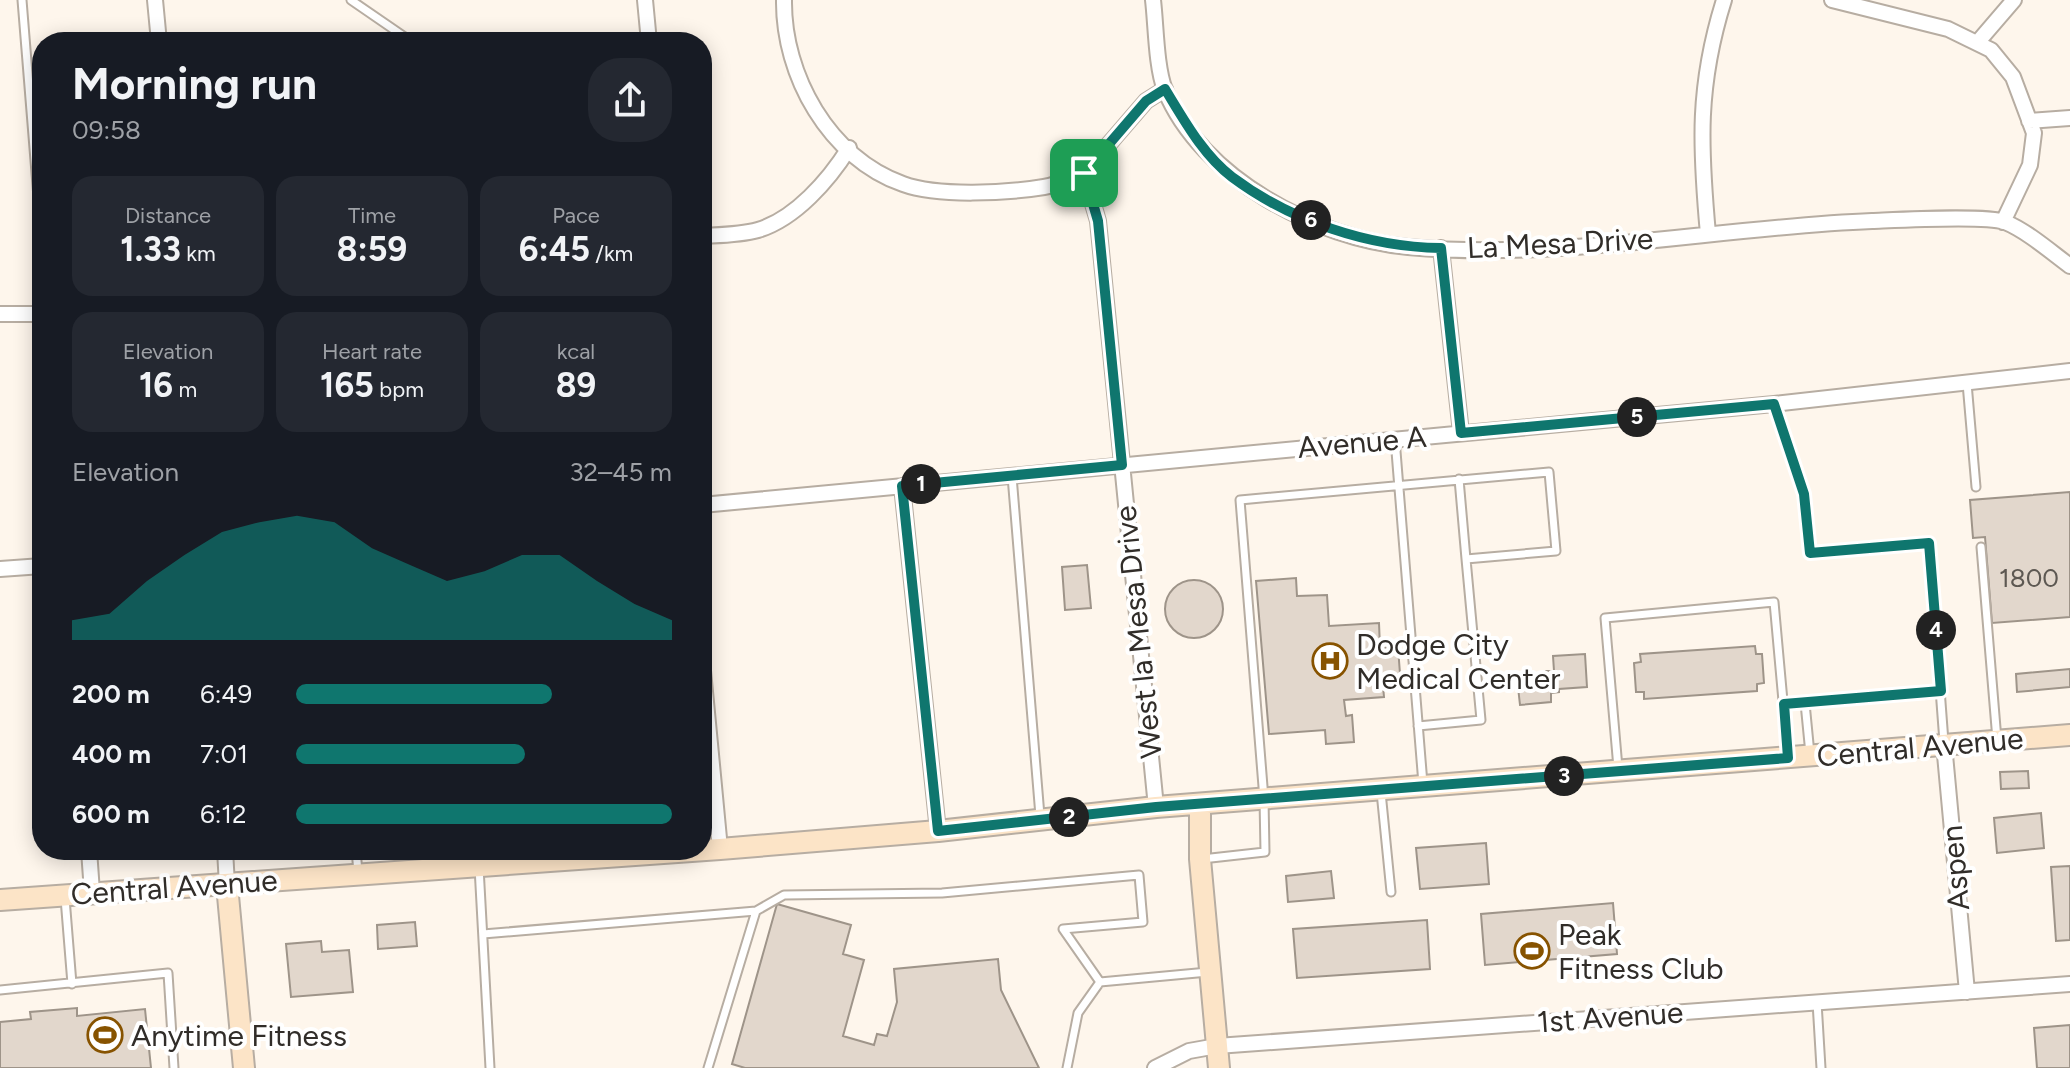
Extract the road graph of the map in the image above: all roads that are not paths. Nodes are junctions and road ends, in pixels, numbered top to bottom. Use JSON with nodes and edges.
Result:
{"nodes":[{"id":1,"x":22,"y":0,"type":"edge"},
{"id":2,"x":155,"y":0,"type":"edge"},
{"id":3,"x":351,"y":0,"type":"edge"},
{"id":4,"x":645,"y":0,"type":"edge"},
{"id":5,"x":784,"y":0,"type":"edge"},
{"id":6,"x":1153,"y":0,"type":"edge"},
{"id":7,"x":1724,"y":0,"type":"edge"},
{"id":8,"x":1832,"y":0,"type":"edge"},
{"id":9,"x":2014,"y":0,"type":"edge"},
{"id":10,"x":158,"y":32,"type":"edge"},
{"id":11,"x":397,"y":32,"type":"edge"},
{"id":12,"x":648,"y":32,"type":"edge"},
{"id":13,"x":1977,"y":43,"type":"junction"},
{"id":14,"x":1165,"y":89,"type":"junction"},
{"id":15,"x":2070,"y":118,"type":"edge"},
{"id":16,"x":2029,"y":121,"type":"junction"},
{"id":17,"x":32,"y":124,"type":"edge"},
{"id":18,"x":849,"y":148,"type":"junction"},
{"id":19,"x":1084,"y":173,"type":"junction"},
{"id":20,"x":2003,"y":222,"type":"junction"},
{"id":21,"x":1708,"y":234,"type":"junction"},
{"id":22,"x":712,"y":235,"type":"edge"},
{"id":23,"x":1441,"y":248,"type":"junction"},
{"id":24,"x":2070,"y":266,"type":"edge"},
{"id":25,"x":0,"y":314,"type":"edge"},
{"id":26,"x":32,"y":314,"type":"edge"},
{"id":27,"x":2070,"y":371,"type":"edge"},
{"id":28,"x":1967,"y":383,"type":"junction"},
{"id":29,"x":1774,"y":404,"type":"junction"},
{"id":30,"x":1461,"y":433,"type":"junction"},
{"id":31,"x":1395,"y":439,"type":"junction"},
{"id":32,"x":1122,"y":465,"type":"junction"},
{"id":33,"x":1012,"y":476,"type":"junction"},
{"id":34,"x":1459,"y":479,"type":"junction"},
{"id":35,"x":1399,"y":484,"type":"junction"},
{"id":36,"x":902,"y":486,"type":"junction"},
{"id":37,"x":1976,"y":487,"type":"dead end"},
{"id":38,"x":712,"y":504,"type":"edge"},
{"id":39,"x":1981,"y":547,"type":"dead end"},
{"id":40,"x":1466,"y":559,"type":"junction"},
{"id":41,"x":32,"y":567,"type":"edge"},
{"id":42,"x":0,"y":569,"type":"edge"},
{"id":43,"x":1941,"y":691,"type":"junction"},
{"id":44,"x":1805,"y":703,"type":"junction"},
{"id":45,"x":1784,"y":704,"type":"junction"},
{"id":46,"x":1418,"y":726,"type":"junction"},
{"id":47,"x":2070,"y":735,"type":"edge"},
{"id":48,"x":1997,"y":741,"type":"junction"},
{"id":49,"x":1944,"y":744,"type":"junction"},
{"id":50,"x":1810,"y":756,"type":"junction"},
{"id":51,"x":1788,"y":758,"type":"junction"},
{"id":52,"x":712,"y":765,"type":"edge"},
{"id":53,"x":1618,"y":772,"type":"junction"},
{"id":54,"x":1423,"y":788,"type":"junction"},
{"id":55,"x":1381,"y":792,"type":"junction"},
{"id":56,"x":1264,"y":799,"type":"junction"},
{"id":57,"x":1200,"y":804,"type":"junction"},
{"id":58,"x":1156,"y":807,"type":"junction"},
{"id":59,"x":1040,"y":820,"type":"junction"},
{"id":60,"x":938,"y":831,"type":"junction"},
{"id":61,"x":712,"y":849,"type":"edge"},
{"id":62,"x":720,"y":849,"type":"junction"},
{"id":63,"x":1200,"y":859,"type":"junction"},
{"id":64,"x":90,"y":860,"type":"edge"},
{"id":65,"x":226,"y":860,"type":"edge"},
{"id":66,"x":357,"y":860,"type":"edge"},
{"id":67,"x":462,"y":860,"type":"edge"},
{"id":68,"x":478,"y":860,"type":"edge"},
{"id":69,"x":358,"y":873,"type":"junction"},
{"id":70,"x":227,"y":885,"type":"junction"},
{"id":71,"x":92,"y":892,"type":"junction"},
{"id":72,"x":1391,"y":892,"type":"dead end"},
{"id":73,"x":65,"y":894,"type":"junction"},
{"id":74,"x":0,"y":900,"type":"edge"},
{"id":75,"x":756,"y":911,"type":"junction"},
{"id":76,"x":483,"y":934,"type":"junction"},
{"id":77,"x":1210,"y":971,"type":"junction"},
{"id":78,"x":1100,"y":982,"type":"junction"},
{"id":79,"x":72,"y":984,"type":"junction"},
{"id":80,"x":2070,"y":984,"type":"edge"},
{"id":81,"x":0,"y":990,"type":"edge"},
{"id":82,"x":1967,"y":992,"type":"junction"},
{"id":83,"x":1817,"y":1002,"type":"junction"},
{"id":84,"x":1217,"y":1046,"type":"junction"},
{"id":85,"x":174,"y":1068,"type":"edge"},
{"id":86,"x":244,"y":1068,"type":"edge"},
{"id":87,"x":490,"y":1068,"type":"edge"},
{"id":88,"x":708,"y":1068,"type":"edge"},
{"id":89,"x":1067,"y":1068,"type":"edge"},
{"id":90,"x":1155,"y":1068,"type":"edge"},
{"id":91,"x":1219,"y":1068,"type":"edge"},
{"id":92,"x":1821,"y":1068,"type":"edge"}],
"edges":[{"from":1,"to":17,"type":"lane"},
{"from":2,"to":10,"type":"street"},
{"from":3,"to":11,"type":"lane"},
{"from":4,"to":12,"type":"street"},
{"from":5,"to":18,"type":"street"},
{"from":6,"to":14,"type":"street"},
{"from":7,"to":21,"type":"street"},
{"from":8,"to":13,"type":"street"},
{"from":9,"to":13,"type":"street"},
{"from":13,"to":16,"type":"street"},
{"from":14,"to":19,"type":"street"},
{"from":14,"to":23,"type":"street","name":"La Mesa Drive"},
{"from":15,"to":16,"type":"street"},
{"from":16,"to":20,"type":"street"},
{"from":18,"to":19,"type":"street"},
{"from":18,"to":22,"type":"street"},
{"from":19,"to":32,"type":"street","name":"West la Mesa Drive"},
{"from":20,"to":21,"type":"street","name":"La Mesa Drive"},
{"from":20,"to":24,"type":"street"},
{"from":21,"to":23,"type":"street","name":"La Mesa Drive"},
{"from":23,"to":30,"type":"street"},
{"from":25,"to":26,"type":"street"},
{"from":27,"to":28,"type":"street","name":"Avenue A"},
{"from":28,"to":29,"type":"street","name":"Avenue A"},
{"from":28,"to":37,"type":"lane"},
{"from":29,"to":30,"type":"street","name":"Avenue A"},
{"from":29,"to":43,"type":"lane"},
{"from":30,"to":31,"type":"street","name":"Avenue A"},
{"from":31,"to":32,"type":"street","name":"Avenue A"},
{"from":31,"to":35,"type":"lane"},
{"from":32,"to":33,"type":"street","name":"Avenue A"},
{"from":32,"to":58,"type":"street","name":"West la Mesa Drive"},
{"from":33,"to":36,"type":"street","name":"Avenue A"},
{"from":33,"to":59,"type":"lane"},
{"from":34,"to":35,"type":"lane"},
{"from":34,"to":40,"type":"lane"},
{"from":34,"to":40,"type":"lane"},
{"from":35,"to":46,"type":"lane"},
{"from":35,"to":56,"type":"lane"},
{"from":36,"to":38,"type":"street","name":"Avenue A"},
{"from":36,"to":60,"type":"street"},
{"from":39,"to":48,"type":"lane"},
{"from":40,"to":46,"type":"lane"},
{"from":41,"to":42,"type":"street"},
{"from":43,"to":44,"type":"lane"},
{"from":43,"to":49,"type":"lane"},
{"from":44,"to":45,"type":"lane"},
{"from":44,"to":50,"type":"lane"},
{"from":45,"to":51,"type":"lane"},
{"from":45,"to":53,"type":"lane"},
{"from":46,"to":54,"type":"lane"},
{"from":47,"to":48,"type":"street","name":"Central Avenue"},
{"from":48,"to":49,"type":"street","name":"Central Avenue"},
{"from":49,"to":50,"type":"street","name":"Central Avenue"},
{"from":49,"to":82,"type":"street","name":"Aspen"},
{"from":50,"to":51,"type":"street","name":"Central Avenue"},
{"from":51,"to":53,"type":"street","name":"Central Avenue"},
{"from":52,"to":62,"type":"street"},
{"from":53,"to":54,"type":"street","name":"Central Avenue"},
{"from":54,"to":55,"type":"street","name":"Central Avenue"},
{"from":55,"to":56,"type":"street","name":"Central Avenue"},
{"from":55,"to":72,"type":"lane"},
{"from":56,"to":57,"type":"street","name":"Central Avenue"},
{"from":56,"to":63,"type":"lane"},
{"from":57,"to":58,"type":"street","name":"Central Avenue"},
{"from":57,"to":63,"type":"street"},
{"from":58,"to":59,"type":"street","name":"Central Avenue"},
{"from":59,"to":60,"type":"street","name":"Central Avenue"},
{"from":60,"to":62,"type":"street","name":"Central Avenue"},
{"from":61,"to":62,"type":"street","name":"Central Avenue"},
{"from":63,"to":77,"type":"street"},
{"from":64,"to":71,"type":"street"},
{"from":65,"to":70,"type":"street"},
{"from":66,"to":69,"type":"lane"},
{"from":67,"to":69,"type":"street","name":"Central Avenue"},
{"from":68,"to":76,"type":"lane"},
{"from":69,"to":70,"type":"street","name":"Central Avenue"},
{"from":70,"to":71,"type":"street","name":"Central Avenue"},
{"from":70,"to":86,"type":"street"},
{"from":71,"to":73,"type":"street","name":"Central Avenue"},
{"from":73,"to":74,"type":"street","name":"Central Avenue"},
{"from":73,"to":79,"type":"lane"},
{"from":75,"to":76,"type":"lane"},
{"from":75,"to":78,"type":"lane"},
{"from":75,"to":88,"type":"lane"},
{"from":76,"to":87,"type":"lane"},
{"from":77,"to":78,"type":"lane"},
{"from":77,"to":84,"type":"street"},
{"from":78,"to":89,"type":"lane"},
{"from":79,"to":81,"type":"lane"},
{"from":79,"to":85,"type":"lane"},
{"from":80,"to":82,"type":"street","name":"1st Avenue"},
{"from":82,"to":83,"type":"street","name":"1st Avenue"},
{"from":83,"to":84,"type":"street","name":"1st Avenue"},
{"from":83,"to":92,"type":"lane"},
{"from":84,"to":90,"type":"street","name":"1st Avenue"},
{"from":84,"to":91,"type":"street"}]}
